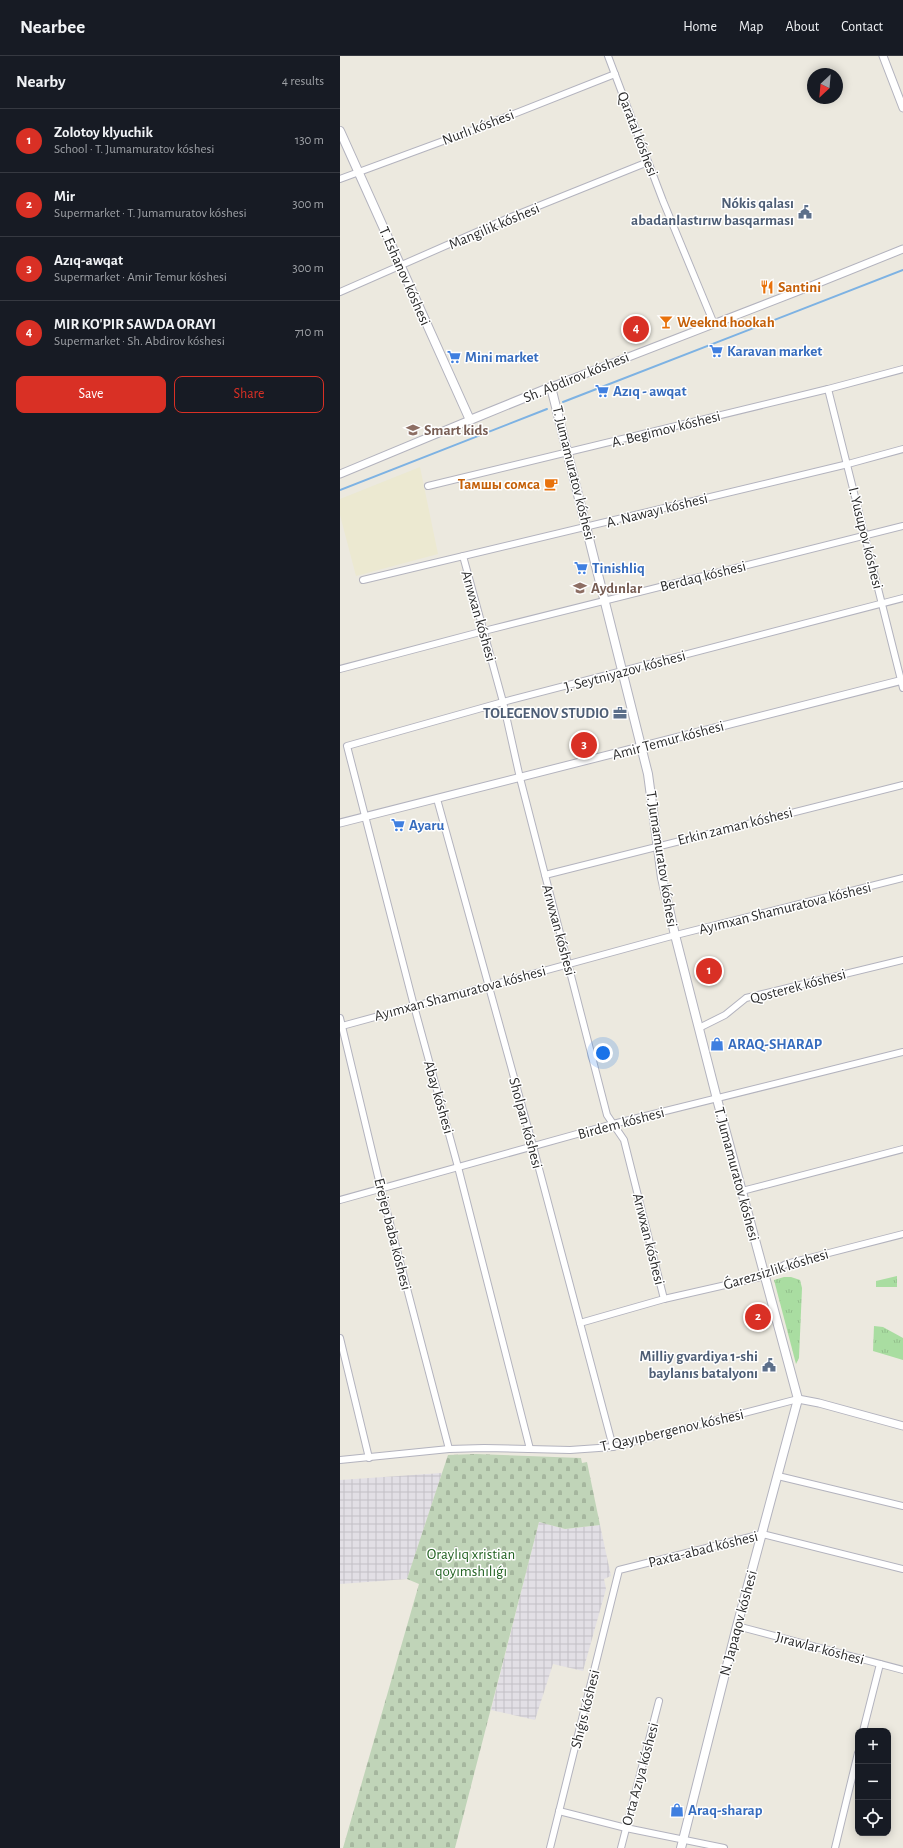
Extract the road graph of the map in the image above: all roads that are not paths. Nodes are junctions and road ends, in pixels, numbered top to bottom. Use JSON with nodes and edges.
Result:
{"nodes":[{"id":1,"x":608,"y":56,"type":"edge"},
{"id":2,"x":883,"y":56,"type":"edge"},
{"id":3,"x":615,"y":74,"type":"junction"},
{"id":4,"x":903,"y":108,"type":"edge"},
{"id":5,"x":340,"y":131,"type":"edge"},
{"id":6,"x":648,"y":162,"type":"junction"},
{"id":7,"x":358,"y":172,"type":"junction"},
{"id":8,"x":340,"y":179,"type":"edge"},
{"id":9,"x":903,"y":249,"type":"edge"},
{"id":10,"x":401,"y":266,"type":"junction"},
{"id":11,"x":340,"y":292,"type":"edge"},
{"id":12,"x":714,"y":324,"type":"junction"},
{"id":13,"x":903,"y":369,"type":"edge"},
{"id":14,"x":551,"y":387,"type":"junction"},
{"id":15,"x":828,"y":389,"type":"junction"},
{"id":16,"x":470,"y":420,"type":"junction"},
{"id":17,"x":903,"y":449,"type":"edge"},
{"id":18,"x":567,"y":453,"type":"junction"},
{"id":19,"x":848,"y":464,"type":"junction"},
{"id":20,"x":340,"y":474,"type":"edge"},
{"id":21,"x":428,"y":486,"type":"dead end"},
{"id":22,"x":903,"y":526,"type":"edge"},
{"id":23,"x":586,"y":527,"type":"junction"},
{"id":24,"x":865,"y":536,"type":"junction"},
{"id":25,"x":463,"y":556,"type":"junction"},
{"id":26,"x":363,"y":580,"type":"dead end"},
{"id":27,"x":903,"y":598,"type":"edge"},
{"id":28,"x":606,"y":601,"type":"junction"},
{"id":29,"x":882,"y":603,"type":"junction"},
{"id":30,"x":484,"y":631,"type":"junction"},
{"id":31,"x":340,"y":669,"type":"edge"},
{"id":32,"x":622,"y":672,"type":"junction"},
{"id":33,"x":902,"y":683,"type":"edge"},
{"id":34,"x":503,"y":702,"type":"junction"},
{"id":35,"x":347,"y":746,"type":"joint"},
{"id":36,"x":642,"y":746,"type":"junction"},
{"id":37,"x":520,"y":778,"type":"junction"},
{"id":38,"x":903,"y":784,"type":"edge"},
{"id":39,"x":437,"y":799,"type":"junction"},
{"id":40,"x":364,"y":817,"type":"junction"},
{"id":41,"x":340,"y":823,"type":"edge"},
{"id":42,"x":658,"y":845,"type":"junction"},
{"id":43,"x":544,"y":875,"type":"junction"},
{"id":44,"x":903,"y":878,"type":"edge"},
{"id":45,"x":675,"y":935,"type":"junction"},
{"id":46,"x":903,"y":960,"type":"edge"},
{"id":47,"x":568,"y":963,"type":"junction"},
{"id":48,"x":489,"y":986,"type":"junction"},
{"id":49,"x":414,"y":1006,"type":"junction"},
{"id":50,"x":340,"y":1018,"type":"edge"},
{"id":51,"x":342,"y":1026,"type":"junction"},
{"id":52,"x":699,"y":1028,"type":"junction"},
{"id":53,"x":903,"y":1052,"type":"edge"},
{"id":54,"x":717,"y":1099,"type":"junction"},
{"id":55,"x":613,"y":1124,"type":"junction"},
{"id":56,"x":533,"y":1146,"type":"junction"},
{"id":57,"x":903,"y":1149,"type":"edge"},
{"id":58,"x":458,"y":1166,"type":"junction"},
{"id":59,"x":381,"y":1189,"type":"junction"},
{"id":60,"x":742,"y":1192,"type":"junction"},
{"id":61,"x":340,"y":1200,"type":"edge"},
{"id":62,"x":903,"y":1234,"type":"edge"},
{"id":63,"x":765,"y":1276,"type":"junction"},
{"id":64,"x":664,"y":1299,"type":"junction"},
{"id":65,"x":580,"y":1323,"type":"junction"},
{"id":66,"x":340,"y":1338,"type":"edge"},
{"id":67,"x":798,"y":1399,"type":"junction"},
{"id":68,"x":903,"y":1426,"type":"edge"},
{"id":69,"x":613,"y":1447,"type":"junction"},
{"id":70,"x":449,"y":1449,"type":"junction"},
{"id":71,"x":530,"y":1449,"type":"junction"},
{"id":72,"x":369,"y":1458,"type":"junction"},
{"id":73,"x":340,"y":1460,"type":"edge"},
{"id":74,"x":778,"y":1476,"type":"junction"},
{"id":75,"x":903,"y":1506,"type":"edge"},
{"id":76,"x":762,"y":1534,"type":"junction"},
{"id":77,"x":903,"y":1569,"type":"edge"},
{"id":78,"x":620,"y":1570,"type":"joint"},
{"id":79,"x":737,"y":1626,"type":"junction"},
{"id":80,"x":880,"y":1664,"type":"junction"},
{"id":81,"x":903,"y":1670,"type":"edge"},
{"id":82,"x":659,"y":1701,"type":"dead end"},
{"id":83,"x":864,"y":1728,"type":"edge"},
{"id":84,"x":855,"y":1764,"type":"edge"},
{"id":85,"x":559,"y":1811,"type":"junction"},
{"id":86,"x":626,"y":1828,"type":"junction"},
{"id":87,"x":682,"y":1844,"type":"edge"},
{"id":88,"x":550,"y":1848,"type":"edge"},
{"id":89,"x":621,"y":1848,"type":"edge"},
{"id":90,"x":724,"y":1848,"type":"edge"},
{"id":91,"x":835,"y":1848,"type":"edge"}],
"edges":[{"from":1,"to":3,"type":"street","name":"Qaratal kóshesi"},
{"from":2,"to":4,"type":"street"},
{"from":3,"to":6,"type":"street","name":"Qaratal kóshesi"},
{"from":3,"to":7,"type":"street","name":"Nurlı kóshesi"},
{"from":5,"to":7,"type":"main road","name":"T. Eshanov kóshesi"},
{"from":6,"to":10,"type":"street","name":"Mangilik kóshesi"},
{"from":6,"to":12,"type":"street","name":"Qaratal kóshesi"},
{"from":7,"to":8,"type":"street","name":"Nurlı kóshesi"},
{"from":7,"to":10,"type":"main road","name":"T. Eshanov kóshesi"},
{"from":9,"to":12,"type":"street","name":"Sh. Abdirov kóshesi"},
{"from":10,"to":11,"type":"street","name":"Mangilik kóshesi"},
{"from":10,"to":16,"type":"main road","name":"T. Eshanov kóshesi"},
{"from":12,"to":14,"type":"street","name":"Sh. Abdirov kóshesi"},
{"from":13,"to":15,"type":"street","name":"A. Begimov kóshesi"},
{"from":14,"to":16,"type":"main road","name":"Sh. Abdirov kóshesi"},
{"from":14,"to":18,"type":"main road","name":"T. Jumamuratov kóshesi"},
{"from":15,"to":18,"type":"street","name":"A. Begimov kóshesi"},
{"from":15,"to":19,"type":"street","name":"I. Yusupov kóshesi"},
{"from":16,"to":20,"type":"street","name":"Sh. Abdirov kóshesi"},
{"from":17,"to":19,"type":"street","name":"A. Nawayı kóshesi"},
{"from":18,"to":21,"type":"street","name":"A. Begimov kóshesi"},
{"from":18,"to":23,"type":"main road","name":"T. Jumamuratov kóshesi"},
{"from":19,"to":23,"type":"street","name":"A. Nawayı kóshesi"},
{"from":19,"to":24,"type":"street","name":"I. Yusupov kóshesi"},
{"from":22,"to":24,"type":"street","name":"Berdaq kóshesi"},
{"from":23,"to":25,"type":"street","name":"A. Nawayı kóshesi"},
{"from":23,"to":28,"type":"main road","name":"T. Jumamuratov kóshesi"},
{"from":24,"to":28,"type":"street","name":"Berdaq kóshesi"},
{"from":24,"to":29,"type":"street","name":"I. Yusupov kóshesi"},
{"from":25,"to":26,"type":"street","name":"A. Nawayı kóshesi"},
{"from":25,"to":30,"type":"street","name":"Arıwxan kóshesi"},
{"from":27,"to":29,"type":"street","name":"J. Seytniyazov kóshesi"},
{"from":28,"to":30,"type":"street","name":"Berdaq kóshesi"},
{"from":28,"to":32,"type":"main road","name":"T. Jumamuratov kóshesi"},
{"from":29,"to":32,"type":"street","name":"J. Seytniyazov kóshesi"},
{"from":29,"to":33,"type":"street","name":"I. Yusupov kóshesi"},
{"from":30,"to":31,"type":"street","name":"Berdaq kóshesi"},
{"from":30,"to":34,"type":"street","name":"Arıwxan kóshesi"},
{"from":32,"to":34,"type":"street","name":"J. Seytniyazov kóshesi"},
{"from":32,"to":36,"type":"main road","name":"T. Jumamuratov kóshesi"},
{"from":33,"to":36,"type":"street","name":"Amir Temur kóshesi"},
{"from":34,"to":35,"type":"street","name":"J. Seytniyazov kóshesi"},
{"from":34,"to":37,"type":"street","name":"Arıwxan kóshesi"},
{"from":35,"to":40,"type":"street","name":"Abay kóshesi"},
{"from":36,"to":37,"type":"street","name":"Amir Temur kóshesi"},
{"from":36,"to":42,"type":"main road","name":"T. Jumamuratov kóshesi"},
{"from":37,"to":39,"type":"street","name":"Amir Temur kóshesi"},
{"from":37,"to":43,"type":"street","name":"Arıwxan kóshesi"},
{"from":38,"to":42,"type":"street","name":"Erkin zaman kóshesi"},
{"from":39,"to":40,"type":"street","name":"Amir Temur kóshesi"},
{"from":39,"to":48,"type":"street","name":"Sholpan kóshesi"},
{"from":40,"to":41,"type":"street","name":"Amir Temur kóshesi"},
{"from":40,"to":49,"type":"street","name":"Abay kóshesi"},
{"from":42,"to":43,"type":"street","name":"Erkin zaman kóshesi"},
{"from":42,"to":45,"type":"main road","name":"T. Jumamuratov kóshesi"},
{"from":43,"to":47,"type":"street","name":"Arıwxan kóshesi"},
{"from":44,"to":45,"type":"street","name":"Ayımxan Shamuratova kóshesi"},
{"from":45,"to":47,"type":"street","name":"Ayımxan Shamuratova kóshesi"},
{"from":45,"to":52,"type":"main road","name":"T. Jumamuratov kóshesi"},
{"from":46,"to":52,"type":"street","name":"Qosterek kóshesi"},
{"from":47,"to":48,"type":"street","name":"Ayımxan Shamuratova kóshesi"},
{"from":47,"to":55,"type":"street","name":"Arıwxan kóshesi"},
{"from":48,"to":49,"type":"street","name":"Ayımxan Shamuratova kóshesi"},
{"from":48,"to":56,"type":"street","name":"Sholpan kóshesi"},
{"from":49,"to":51,"type":"street","name":"Ayımxan Shamuratova kóshesi"},
{"from":49,"to":58,"type":"street","name":"Abay kóshesi"},
{"from":50,"to":51,"type":"street","name":"Erejep baba kóshesi"},
{"from":51,"to":59,"type":"street","name":"Erejep baba kóshesi"},
{"from":52,"to":54,"type":"main road","name":"T. Jumamuratov kóshesi"},
{"from":53,"to":54,"type":"street","name":"Birdem kóshesi"},
{"from":54,"to":55,"type":"street","name":"Birdem kóshesi"},
{"from":54,"to":60,"type":"main road","name":"T. Jumamuratov kóshesi"},
{"from":55,"to":56,"type":"street","name":"Birdem kóshesi"},
{"from":55,"to":64,"type":"street","name":"Arıwxan kóshesi"},
{"from":56,"to":58,"type":"street","name":"Birdem kóshesi"},
{"from":56,"to":65,"type":"street","name":"Sholpan kóshesi"},
{"from":57,"to":60,"type":"street"},
{"from":58,"to":59,"type":"street","name":"Birdem kóshesi"},
{"from":58,"to":71,"type":"street","name":"Abay kóshesi"},
{"from":59,"to":61,"type":"street","name":"Birdem kóshesi"},
{"from":59,"to":70,"type":"street","name":"Erejep baba kóshesi"},
{"from":60,"to":63,"type":"main road","name":"T. Jumamuratov kóshesi"},
{"from":62,"to":63,"type":"street","name":"Ǵarezsizlik kóshesi"},
{"from":63,"to":64,"type":"street","name":"Ǵarezsizlik kóshesi"},
{"from":63,"to":67,"type":"main road","name":"T. Jumamuratov kóshesi"},
{"from":64,"to":65,"type":"street","name":"Ǵarezsizlik kóshesi"},
{"from":65,"to":69,"type":"street","name":"Sholpan kóshesi"},
{"from":66,"to":72,"type":"street"},
{"from":67,"to":68,"type":"street","name":"T. Qayıpbergenov kóshesi"},
{"from":67,"to":69,"type":"street","name":"T. Qayıpbergenov kóshesi"},
{"from":67,"to":74,"type":"main road","name":"N. Japaqov kóshesi"},
{"from":69,"to":71,"type":"street","name":"T. Qayıpbergenov kóshesi"},
{"from":70,"to":71,"type":"street","name":"T. Qayıpbergenov kóshesi"},
{"from":70,"to":72,"type":"street","name":"T. Qayıpbergenov kóshesi"},
{"from":72,"to":73,"type":"street","name":"T. Qayıpbergenov kóshesi"},
{"from":74,"to":75,"type":"street"},
{"from":74,"to":76,"type":"main road","name":"N. Japaqov kóshesi"},
{"from":76,"to":77,"type":"street","name":"Paxta-abad kóshesi"},
{"from":76,"to":78,"type":"street","name":"Paxta-abad kóshesi"},
{"from":76,"to":79,"type":"main road","name":"N. Japaqov kóshesi"},
{"from":78,"to":85,"type":"street","name":"Shıǵıs kóshesi"},
{"from":79,"to":80,"type":"street","name":"Jırawlar kóshesi"},
{"from":79,"to":87,"type":"main road","name":"N. Japaqov kóshesi"},
{"from":80,"to":81,"type":"street","name":"Jırawlar kóshesi"},
{"from":80,"to":83,"type":"street"},
{"from":82,"to":86,"type":"street","name":"Orta Azıya kóshesi"},
{"from":84,"to":91,"type":"street"},
{"from":85,"to":86,"type":"street"},
{"from":85,"to":88,"type":"street","name":"Shıǵıs kóshesi"},
{"from":86,"to":87,"type":"street"},
{"from":86,"to":89,"type":"street","name":"Orta Azıya kóshesi"},
{"from":87,"to":90,"type":"street"}]}
